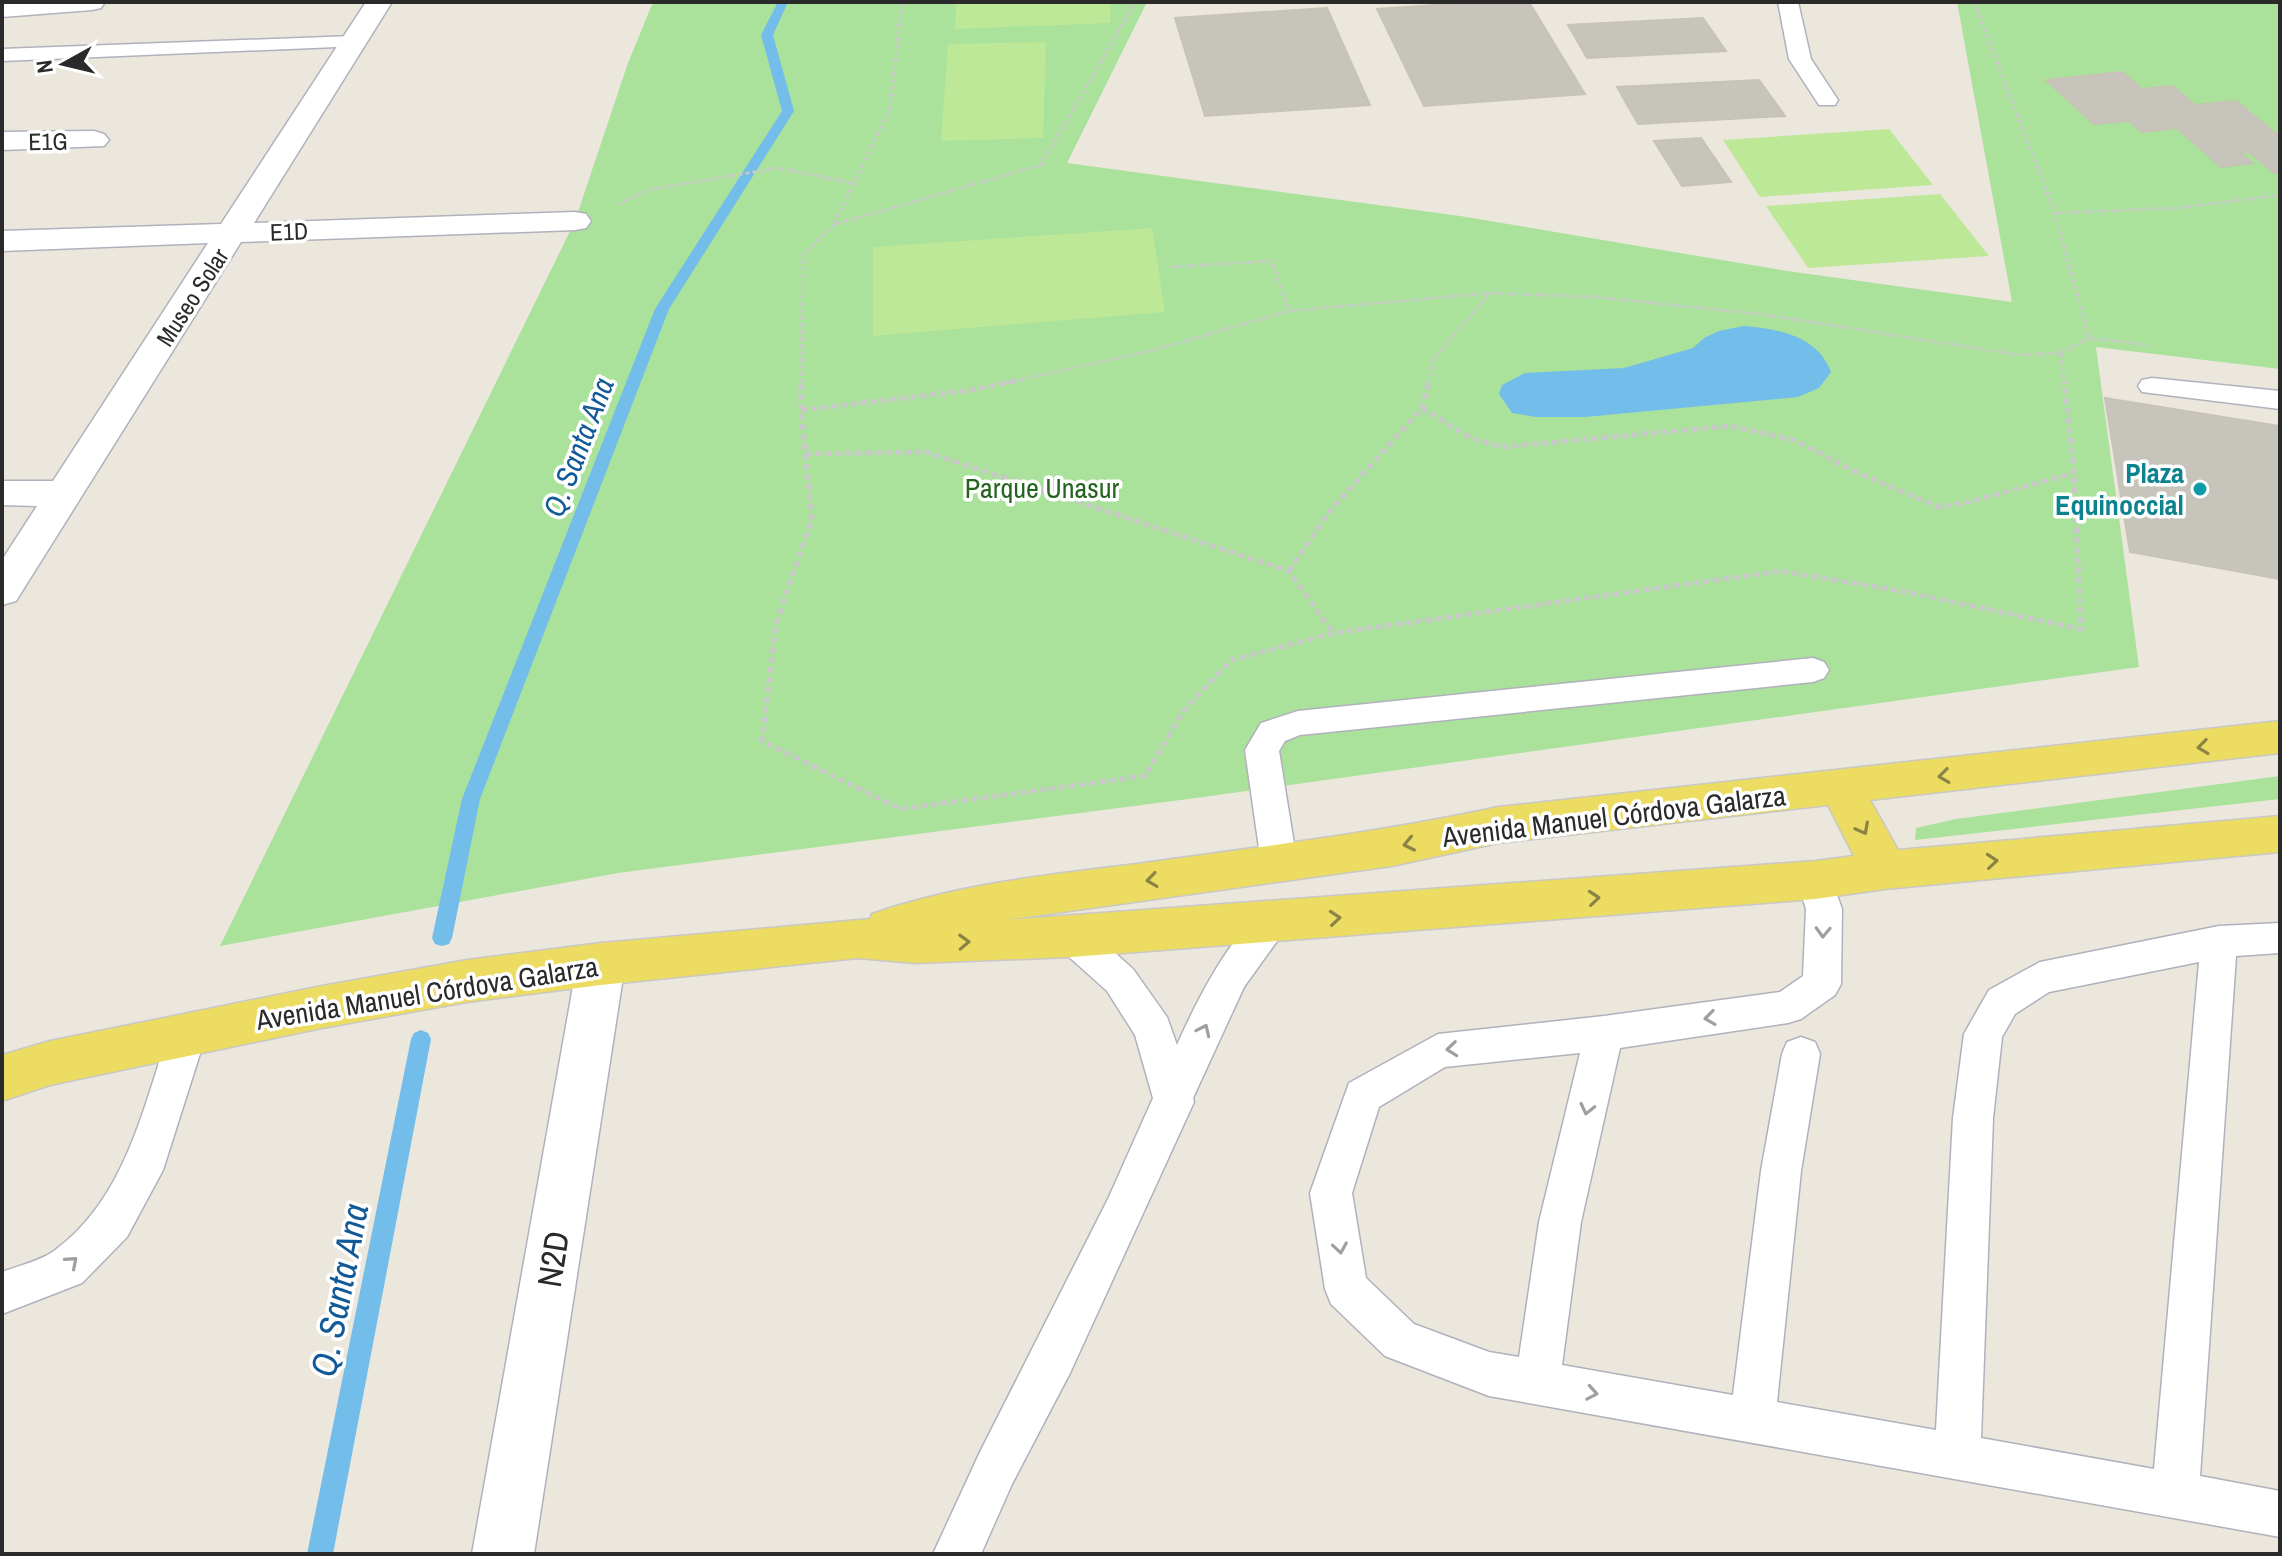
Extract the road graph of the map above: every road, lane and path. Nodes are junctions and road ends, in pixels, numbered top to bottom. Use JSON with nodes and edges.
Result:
{"nodes":[{"id":1,"x":92,"y":2,"type":"edge"},
{"id":2,"x":379,"y":2,"type":"edge"},
{"id":3,"x":902,"y":2,"type":"edge"},
{"id":4,"x":1135,"y":2,"type":"edge"},
{"id":5,"x":1788,"y":2,"type":"edge"},
{"id":6,"x":1974,"y":2,"type":"edge"},
{"id":7,"x":5,"y":7,"type":"edge"},
{"id":8,"x":353,"y":42,"type":"junction"},
{"id":9,"x":2,"y":55,"type":"edge"},
{"id":10,"x":1827,"y":100,"type":"dead end"},
{"id":11,"x":94,"y":140,"type":"dead end"},
{"id":12,"x":2,"y":141,"type":"edge"},
{"id":13,"x":853,"y":183,"type":"junction"},
{"id":14,"x":652,"y":189,"type":"dead end"},
{"id":15,"x":2280,"y":195,"type":"edge"},
{"id":16,"x":2055,"y":213,"type":"junction"},
{"id":17,"x":575,"y":221,"type":"dead end"},
{"id":18,"x":833,"y":225,"type":"junction"},
{"id":19,"x":234,"y":233,"type":"junction"},
{"id":20,"x":2,"y":241,"type":"edge"},
{"id":21,"x":1171,"y":267,"type":"dead end"},
{"id":22,"x":1490,"y":293,"type":"junction"},
{"id":23,"x":1289,"y":311,"type":"junction"},
{"id":24,"x":2089,"y":338,"type":"junction"},
{"id":25,"x":2157,"y":346,"type":"dead end"},
{"id":26,"x":2061,"y":353,"type":"junction"},
{"id":27,"x":2152,"y":386,"type":"dead end"},
{"id":28,"x":2280,"y":400,"type":"edge"},
{"id":29,"x":1422,"y":408,"type":"junction"},
{"id":30,"x":801,"y":410,"type":"junction"},
{"id":31,"x":805,"y":454,"type":"junction"},
{"id":32,"x":2074,"y":473,"type":"junction"},
{"id":33,"x":2,"y":493,"type":"edge"},
{"id":34,"x":62,"y":494,"type":"junction"},
{"id":35,"x":1289,"y":571,"type":"junction"},
{"id":36,"x":2,"y":591,"type":"edge"},
{"id":37,"x":1334,"y":633,"type":"junction"},
{"id":38,"x":1813,"y":670,"type":"dead end"},
{"id":39,"x":2280,"y":737,"type":"edge"},
{"id":40,"x":1841,"y":788,"type":"junction"},
{"id":41,"x":2280,"y":834,"type":"edge"},
{"id":42,"x":1279,"y":862,"type":"junction"},
{"id":43,"x":1885,"y":870,"type":"junction"},
{"id":44,"x":1815,"y":880,"type":"junction"},
{"id":45,"x":1272,"y":923,"type":"junction"},
{"id":46,"x":1072,"y":937,"type":"junction"},
{"id":47,"x":858,"y":938,"type":"junction"},
{"id":48,"x":2280,"y":938,"type":"edge"},
{"id":49,"x":2219,"y":942,"type":"junction"},
{"id":50,"x":601,"y":964,"type":"junction"},
{"id":51,"x":1604,"y":1033,"type":"junction"},
{"id":52,"x":187,"y":1035,"type":"junction"},
{"id":53,"x":1801,"y":1054,"type":"dead end"},
{"id":54,"x":2,"y":1078,"type":"edge"},
{"id":55,"x":1174,"y":1102,"type":"junction"},
{"id":56,"x":2,"y":1293,"type":"edge"},
{"id":57,"x":1537,"y":1383,"type":"junction"},
{"id":58,"x":1752,"y":1421,"type":"junction"},
{"id":59,"x":1957,"y":1457,"type":"junction"},
{"id":60,"x":2175,"y":1495,"type":"junction"},
{"id":61,"x":2280,"y":1514,"type":"edge"},
{"id":62,"x":503,"y":1554,"type":"edge"},
{"id":63,"x":957,"y":1554,"type":"edge"}],
"edges":[{"from":1,"to":7,"type":"street"},
{"from":2,"to":8,"type":"street","name":"Museo Solar"},
{"from":3,"to":13,"type":"path"},
{"from":4,"to":18,"type":"path"},
{"from":5,"to":10,"type":"lane"},
{"from":6,"to":16,"type":"path"},
{"from":8,"to":9,"type":"lane"},
{"from":8,"to":19,"type":"street","name":"Museo Solar"},
{"from":11,"to":12,"type":"street","name":"E1G"},
{"from":13,"to":14,"type":"path"},
{"from":13,"to":18,"type":"path"},
{"from":15,"to":16,"type":"path"},
{"from":16,"to":24,"type":"path"},
{"from":17,"to":19,"type":"street","name":"E1D"},
{"from":18,"to":30,"type":"path"},
{"from":19,"to":20,"type":"street","name":"E1D"},
{"from":19,"to":34,"type":"street","name":"Museo Solar"},
{"from":21,"to":23,"type":"path"},
{"from":22,"to":23,"type":"path"},
{"from":22,"to":26,"type":"path"},
{"from":22,"to":29,"type":"path"},
{"from":23,"to":30,"type":"path"},
{"from":24,"to":25,"type":"path"},
{"from":24,"to":26,"type":"path"},
{"from":26,"to":32,"type":"path"},
{"from":27,"to":28,"type":"lane"},
{"from":29,"to":32,"type":"path"},
{"from":29,"to":35,"type":"path"},
{"from":30,"to":31,"type":"path"},
{"from":31,"to":35,"type":"path"},
{"from":31,"to":37,"type":"path"},
{"from":32,"to":37,"type":"path"},
{"from":33,"to":34,"type":"street"},
{"from":34,"to":36,"type":"street","name":"Museo Solar"},
{"from":35,"to":37,"type":"path"},
{"from":38,"to":42,"type":"lane"},
{"from":39,"to":40,"type":"main road","name":"Avenida Manuel Córdova Galarza","one_way":true},
{"from":40,"to":42,"type":"main road","name":"Avenida Manuel Córdova Galarza","one_way":true},
{"from":40,"to":43,"type":"main road","one_way":true},
{"from":43,"to":41,"type":"main road","name":"Avenida Manuel Córdova Galarza","one_way":true},
{"from":42,"to":47,"type":"main road","name":"Avenida Manuel Córdova Galarza","one_way":true},
{"from":43,"to":44,"type":"main road","name":"Avenida Manuel Córdova Galarza"},
{"from":45,"to":44,"type":"main road","name":"Avenida Manuel Córdova Galarza","one_way":true},
{"from":44,"to":51,"type":"lane","one_way":true},
{"from":45,"to":46,"type":"main road","name":"Avenida Manuel Córdova Galarza"},
{"from":55,"to":45,"type":"lane","one_way":true},
{"from":47,"to":46,"type":"main road","name":"Avenida Manuel Córdova Galarza","one_way":true},
{"from":46,"to":55,"type":"lane"},
{"from":47,"to":50,"type":"main road","name":"Avenida Manuel Córdova Galarza"},
{"from":48,"to":49,"type":"lane"},
{"from":49,"to":59,"type":"lane"},
{"from":49,"to":60,"type":"lane"},
{"from":50,"to":52,"type":"main road","name":"Avenida Manuel Córdova Galarza"},
{"from":50,"to":62,"type":"street","name":"N2D"},
{"from":51,"to":57,"type":"lane","one_way":true},
{"from":51,"to":57,"type":"lane","one_way":true},
{"from":52,"to":54,"type":"main road","name":"Avenida Manuel Córdova Galarza"},
{"from":56,"to":52,"type":"lane","one_way":true},
{"from":53,"to":58,"type":"lane"},
{"from":55,"to":63,"type":"lane"},
{"from":57,"to":58,"type":"lane","one_way":true},
{"from":58,"to":59,"type":"lane"},
{"from":59,"to":60,"type":"lane"},
{"from":60,"to":61,"type":"lane"}]}
